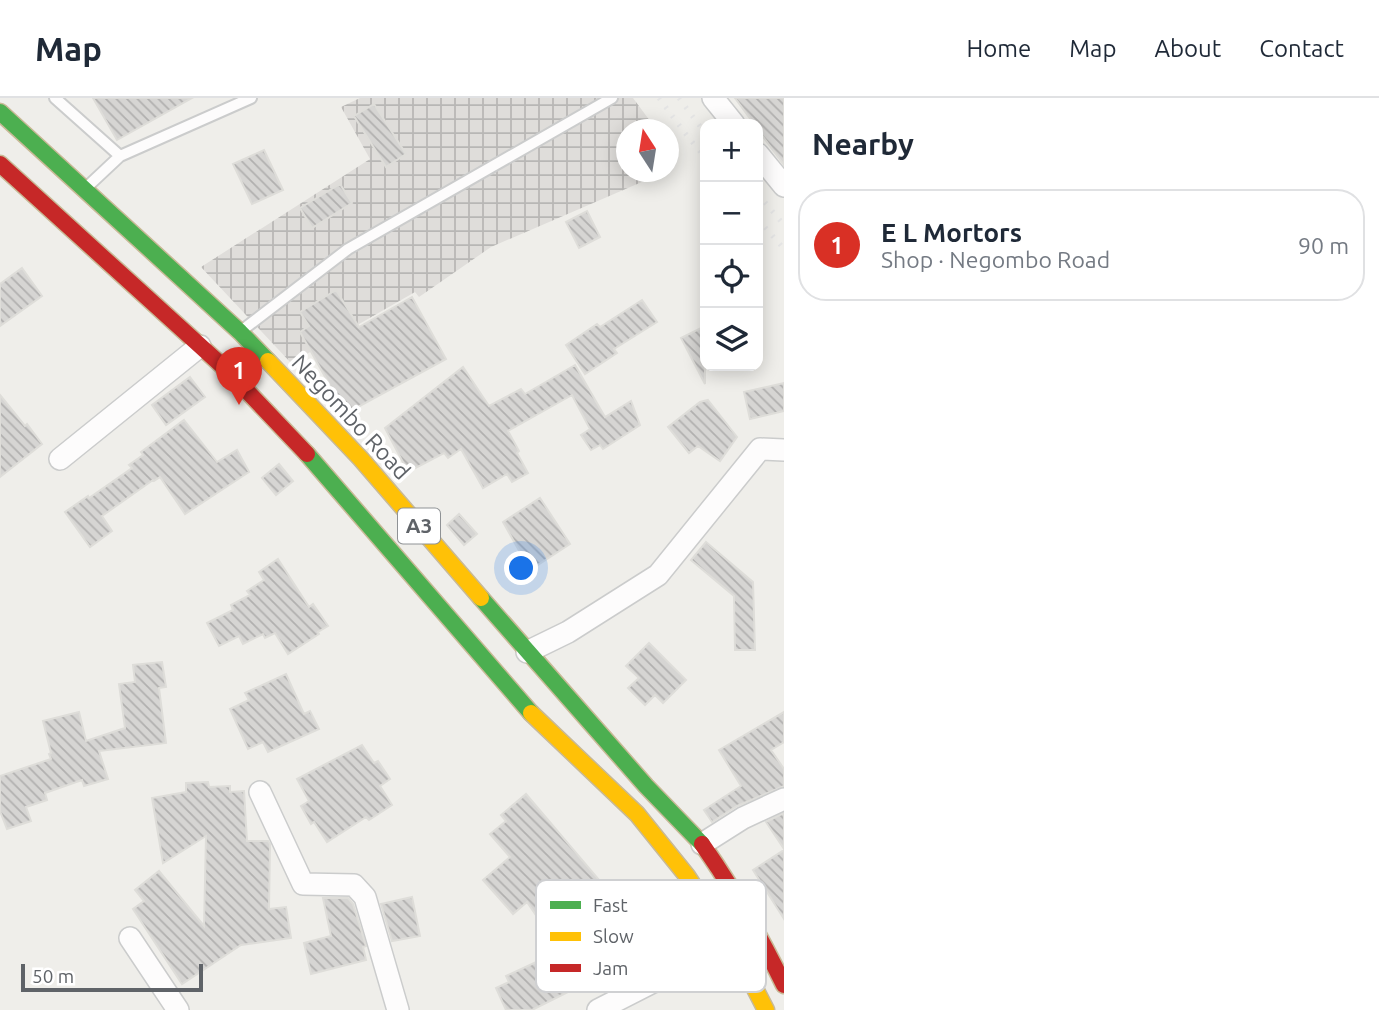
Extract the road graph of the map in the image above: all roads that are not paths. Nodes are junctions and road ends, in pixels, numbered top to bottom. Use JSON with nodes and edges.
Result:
{"nodes":[{"id":1,"x":54,"y":98,"type":"edge"},
{"id":2,"x":251,"y":98,"type":"edge"},
{"id":3,"x":612,"y":98,"type":"edge"},
{"id":4,"x":713,"y":98,"type":"edge"},
{"id":5,"x":0,"y":112,"type":"edge"},
{"id":6,"x":730,"y":119,"type":"edge"},
{"id":7,"x":120,"y":156,"type":"junction"},
{"id":8,"x":763,"y":159,"type":"edge"},
{"id":9,"x":0,"y":164,"type":"edge"},
{"id":10,"x":781,"y":176,"type":"edge"},
{"id":11,"x":85,"y":189,"type":"junction"},
{"id":12,"x":240,"y":331,"type":"junction"},
{"id":13,"x":200,"y":346,"type":"junction"},
{"id":14,"x":784,"y":450,"type":"edge"},
{"id":15,"x":61,"y":459,"type":"dead end"},
{"id":16,"x":527,"y":652,"type":"junction"},
{"id":17,"x":260,"y":792,"type":"dead end"},
{"id":18,"x":784,"y":799,"type":"edge"},
{"id":19,"x":702,"y":844,"type":"junction"},
{"id":20,"x":690,"y":880,"type":"edge"},
{"id":21,"x":726,"y":880,"type":"edge"},
{"id":22,"x":130,"y":938,"type":"dead end"},
{"id":23,"x":766,"y":949,"type":"edge"},
{"id":24,"x":784,"y":985,"type":"edge"},
{"id":25,"x":633,"y":992,"type":"edge"},
{"id":26,"x":757,"y":992,"type":"edge"},
{"id":27,"x":178,"y":1010,"type":"edge"},
{"id":28,"x":398,"y":1010,"type":"edge"},
{"id":29,"x":598,"y":1010,"type":"edge"},
{"id":30,"x":766,"y":1010,"type":"edge"}],
"edges":[{"from":1,"to":7,"type":"lane"},
{"from":2,"to":7,"type":"lane"},
{"from":3,"to":12,"type":"lane"},
{"from":4,"to":6,"type":"street"},
{"from":5,"to":11,"type":"highway","name":"Negombo Road","number":"A3"},
{"from":7,"to":11,"type":"lane"},
{"from":8,"to":10,"type":"street"},
{"from":9,"to":13,"type":"highway","number":"A3"},
{"from":11,"to":12,"type":"highway","name":"Negombo Road","number":"A3"},
{"from":12,"to":16,"type":"highway","name":"Negombo Road","number":"A3"},
{"from":13,"to":15,"type":"street"},
{"from":13,"to":20,"type":"highway","number":"A3"},
{"from":14,"to":16,"type":"street"},
{"from":16,"to":19,"type":"highway","name":"Negombo Road","number":"A3"},
{"from":17,"to":28,"type":"street"},
{"from":18,"to":19,"type":"street"},
{"from":19,"to":21,"type":"highway","name":"Negombo Road","number":"A3"},
{"from":22,"to":27,"type":"street"},
{"from":23,"to":24,"type":"highway","name":"Negombo Road","number":"A3"},
{"from":25,"to":29,"type":"street"},
{"from":26,"to":30,"type":"highway","number":"A3"}]}
